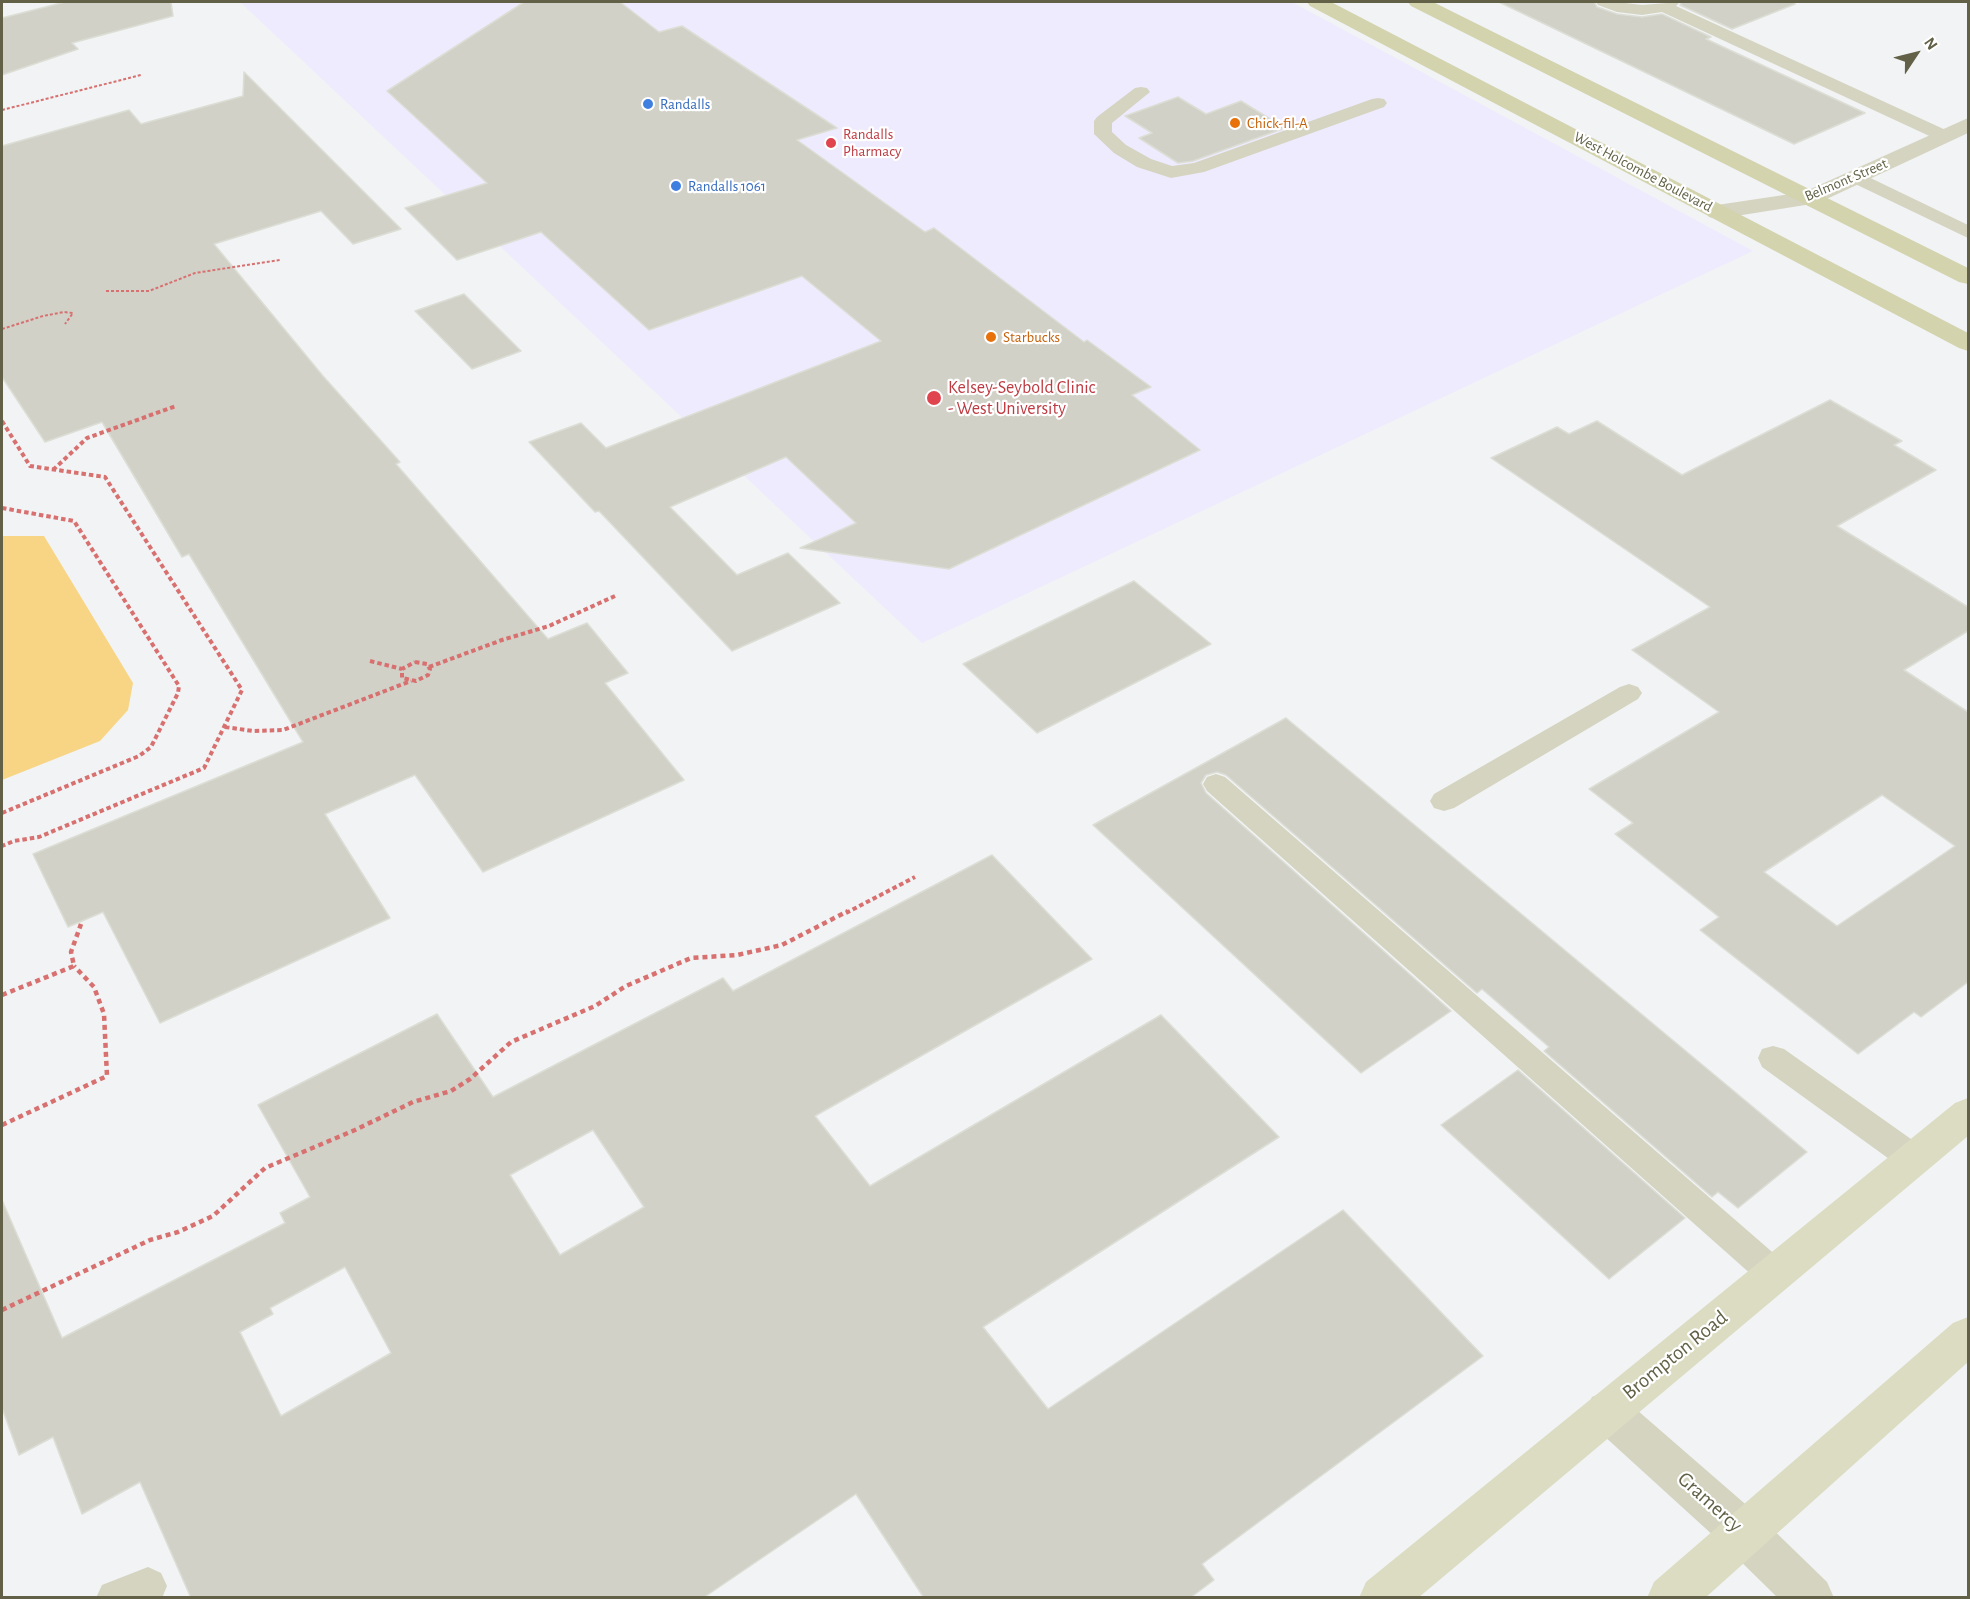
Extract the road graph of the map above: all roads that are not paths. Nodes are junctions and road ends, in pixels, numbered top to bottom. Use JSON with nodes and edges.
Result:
{"nodes":[{"id":1,"x":1317,"y":2,"type":"edge"},
{"id":2,"x":1418,"y":2,"type":"edge"},
{"id":3,"x":1604,"y":2,"type":"edge"},
{"id":4,"x":1668,"y":4,"type":"edge"},
{"id":5,"x":1141,"y":92,"type":"dead end"},
{"id":6,"x":1378,"y":103,"type":"dead end"},
{"id":7,"x":1968,"y":125,"type":"edge"},
{"id":8,"x":1944,"y":136,"type":"junction"},
{"id":9,"x":1856,"y":177,"type":"junction"},
{"id":10,"x":1810,"y":198,"type":"junction"},
{"id":11,"x":1717,"y":212,"type":"junction"},
{"id":12,"x":1968,"y":232,"type":"edge"},
{"id":13,"x":1968,"y":277,"type":"edge"},
{"id":14,"x":1968,"y":343,"type":"edge"},
{"id":15,"x":1629,"y":693,"type":"dead end"},
{"id":16,"x":1216,"y":784,"type":"dead end"},
{"id":17,"x":1444,"y":801,"type":"dead end"},
{"id":18,"x":1773,"y":1058,"type":"dead end"},
{"id":19,"x":1968,"y":1114,"type":"edge"},
{"id":20,"x":1914,"y":1159,"type":"junction"},
{"id":21,"x":1774,"y":1274,"type":"junction"},
{"id":22,"x":1968,"y":1336,"type":"edge"},
{"id":23,"x":1606,"y":1410,"type":"junction"},
{"id":24,"x":1743,"y":1532,"type":"junction"},
{"id":25,"x":1382,"y":1598,"type":"edge"},
{"id":26,"x":1670,"y":1598,"type":"edge"},
{"id":27,"x":1811,"y":1598,"type":"edge"}],
"edges":[{"from":1,"to":11,"type":"main road","name":"West Holcombe Boulevard"},
{"from":2,"to":10,"type":"main road"},
{"from":3,"to":4,"type":"lane"},
{"from":4,"to":8,"type":"lane"},
{"from":5,"to":6,"type":"lane"},
{"from":7,"to":8,"type":"street","name":"Belmont Street"},
{"from":8,"to":9,"type":"street","name":"Belmont Street"},
{"from":9,"to":10,"type":"street","name":"Belmont Street"},
{"from":9,"to":12,"type":"lane"},
{"from":10,"to":11,"type":"street","name":"Belmont Street"},
{"from":10,"to":13,"type":"main road"},
{"from":11,"to":14,"type":"main road","name":"West Holcombe Boulevard"},
{"from":15,"to":17,"type":"lane"},
{"from":16,"to":21,"type":"lane"},
{"from":18,"to":20,"type":"lane"},
{"from":19,"to":20,"type":"street","name":"Brompton Road"},
{"from":20,"to":21,"type":"street","name":"Brompton Road"},
{"from":21,"to":23,"type":"street","name":"Brompton Road"},
{"from":22,"to":24,"type":"street"},
{"from":23,"to":24,"type":"street","name":"Gramercy"},
{"from":23,"to":25,"type":"street","name":"Brompton Road"},
{"from":24,"to":26,"type":"street"},
{"from":24,"to":27,"type":"street","name":"Gramercy"}]}
